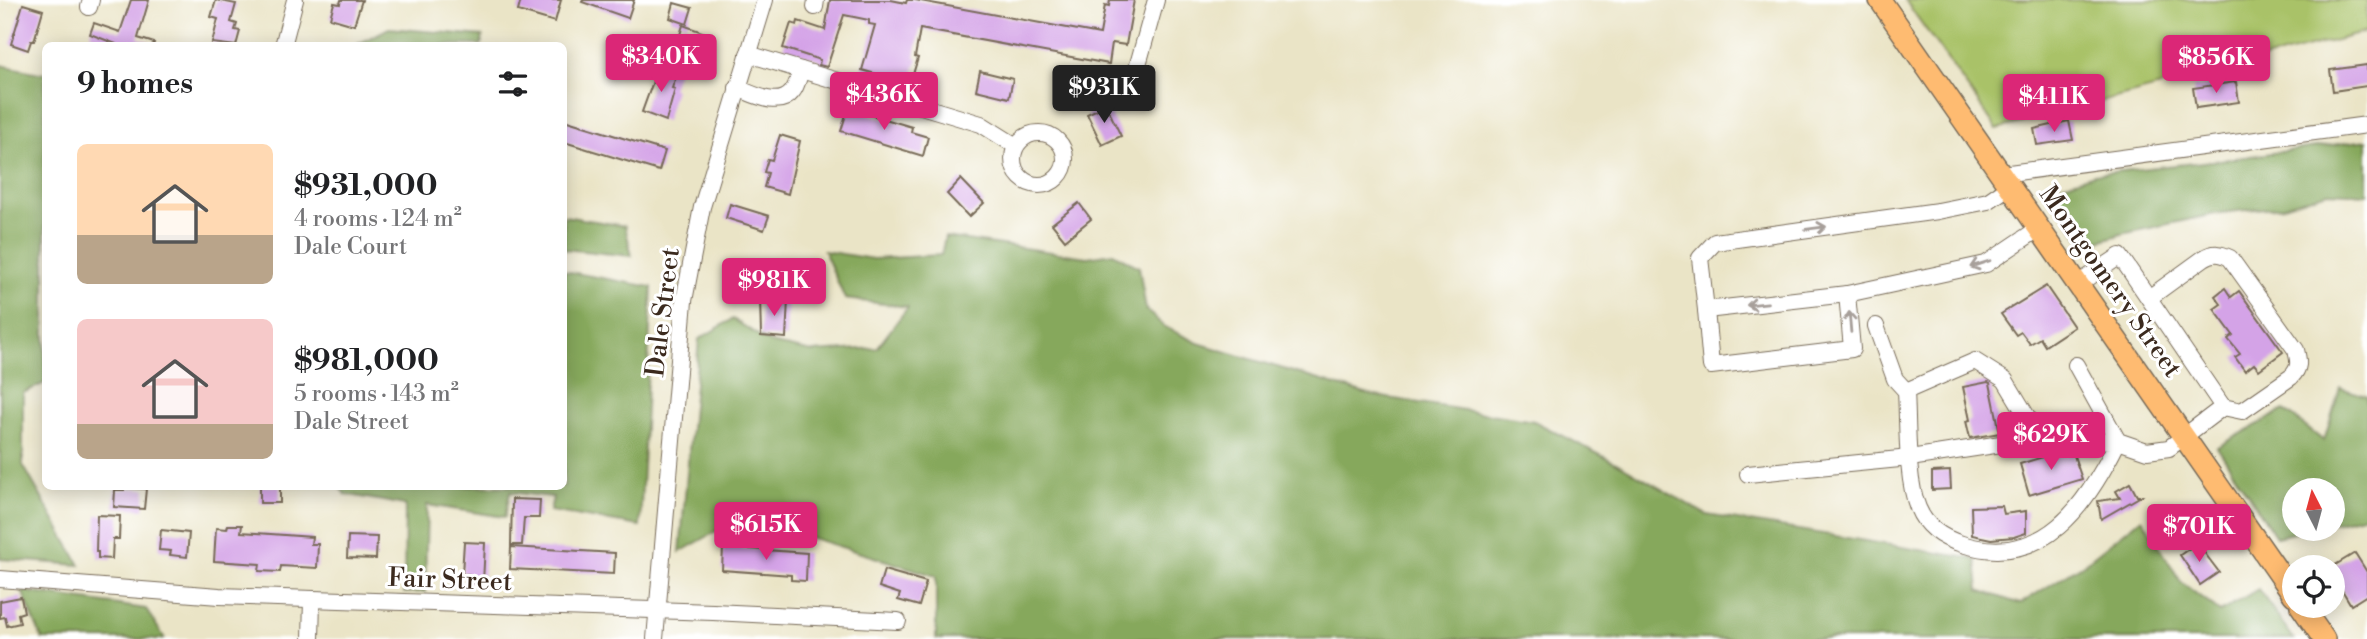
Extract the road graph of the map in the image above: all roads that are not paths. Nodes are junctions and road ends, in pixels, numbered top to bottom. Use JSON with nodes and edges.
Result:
{"nodes":[{"id":1,"x":295,"y":0,"type":"edge"},
{"id":2,"x":765,"y":0,"type":"edge"},
{"id":3,"x":1156,"y":0,"type":"edge"},
{"id":4,"x":1880,"y":0,"type":"edge"},
{"id":5,"x":284,"y":42,"type":"edge"},
{"id":6,"x":748,"y":54,"type":"junction"},
{"id":7,"x":1138,"y":68,"type":"dead end"},
{"id":8,"x":801,"y":70,"type":"junction"},
{"id":9,"x":737,"y":88,"type":"junction"},
{"id":10,"x":2367,"y":125,"type":"edge"},
{"id":11,"x":1016,"y":146,"type":"dead end"},
{"id":12,"x":2006,"y":180,"type":"junction"},
{"id":13,"x":2038,"y":229,"type":"junction"},
{"id":14,"x":2078,"y":285,"type":"junction"},
{"id":15,"x":1847,"y":294,"type":"junction"},
{"id":16,"x":2149,"y":298,"type":"junction"},
{"id":17,"x":1706,"y":310,"type":"junction"},
{"id":18,"x":1876,"y":326,"type":"dead end"},
{"id":19,"x":2076,"y":365,"type":"dead end"},
{"id":20,"x":1906,"y":391,"type":"junction"},
{"id":21,"x":2222,"y":407,"type":"junction"},
{"id":22,"x":2186,"y":437,"type":"junction"},
{"id":23,"x":2040,"y":438,"type":"junction"},
{"id":24,"x":2118,"y":441,"type":"junction"},
{"id":25,"x":1910,"y":457,"type":"junction"},
{"id":26,"x":1748,"y":474,"type":"dead end"},
{"id":27,"x":2282,"y":577,"type":"edge"},
{"id":28,"x":0,"y":579,"type":"edge"},
{"id":29,"x":312,"y":599,"type":"junction"},
{"id":30,"x":658,"y":610,"type":"junction"},
{"id":31,"x":2309,"y":618,"type":"edge"},
{"id":32,"x":898,"y":621,"type":"dead end"},
{"id":33,"x":311,"y":639,"type":"edge"},
{"id":34,"x":655,"y":639,"type":"edge"},
{"id":35,"x":2324,"y":639,"type":"edge"}],
"edges":[{"from":1,"to":5,"type":"street"},
{"from":2,"to":6,"type":"street","name":"Dale Street"},
{"from":3,"to":7,"type":"street"},
{"from":4,"to":12,"type":"main road","name":"Montgomery Street"},
{"from":6,"to":8,"type":"street"},
{"from":6,"to":9,"type":"street","name":"Dale Street"},
{"from":8,"to":9,"type":"street"},
{"from":8,"to":11,"type":"street"},
{"from":9,"to":30,"type":"street","name":"Dale Street"},
{"from":10,"to":12,"type":"street"},
{"from":12,"to":13,"type":"main road","name":"Montgomery Street"},
{"from":17,"to":12,"type":"street","one_way":true},
{"from":13,"to":14,"type":"main road","name":"Montgomery Street"},
{"from":13,"to":15,"type":"street","one_way":true},
{"from":14,"to":16,"type":"street"},
{"from":14,"to":22,"type":"main road","name":"Montgomery Street"},
{"from":15,"to":17,"type":"street","one_way":true},
{"from":17,"to":15,"type":"street","one_way":true},
{"from":16,"to":21,"type":"street"},
{"from":16,"to":21,"type":"street"},
{"from":18,"to":20,"type":"street"},
{"from":19,"to":24,"type":"street"},
{"from":20,"to":23,"type":"street"},
{"from":20,"to":25,"type":"street"},
{"from":21,"to":22,"type":"street"},
{"from":22,"to":24,"type":"street"},
{"from":22,"to":27,"type":"main road","name":"Montgomery Street"},
{"from":23,"to":24,"type":"street"},
{"from":23,"to":25,"type":"street"},
{"from":24,"to":25,"type":"street"},
{"from":25,"to":26,"type":"street"},
{"from":28,"to":29,"type":"street","name":"Fair Street"},
{"from":29,"to":30,"type":"street","name":"Fair Street"},
{"from":29,"to":33,"type":"street"},
{"from":30,"to":32,"type":"street","name":"Fair Street"},
{"from":30,"to":34,"type":"street","name":"Dale Street"},
{"from":31,"to":35,"type":"main road"}]}
